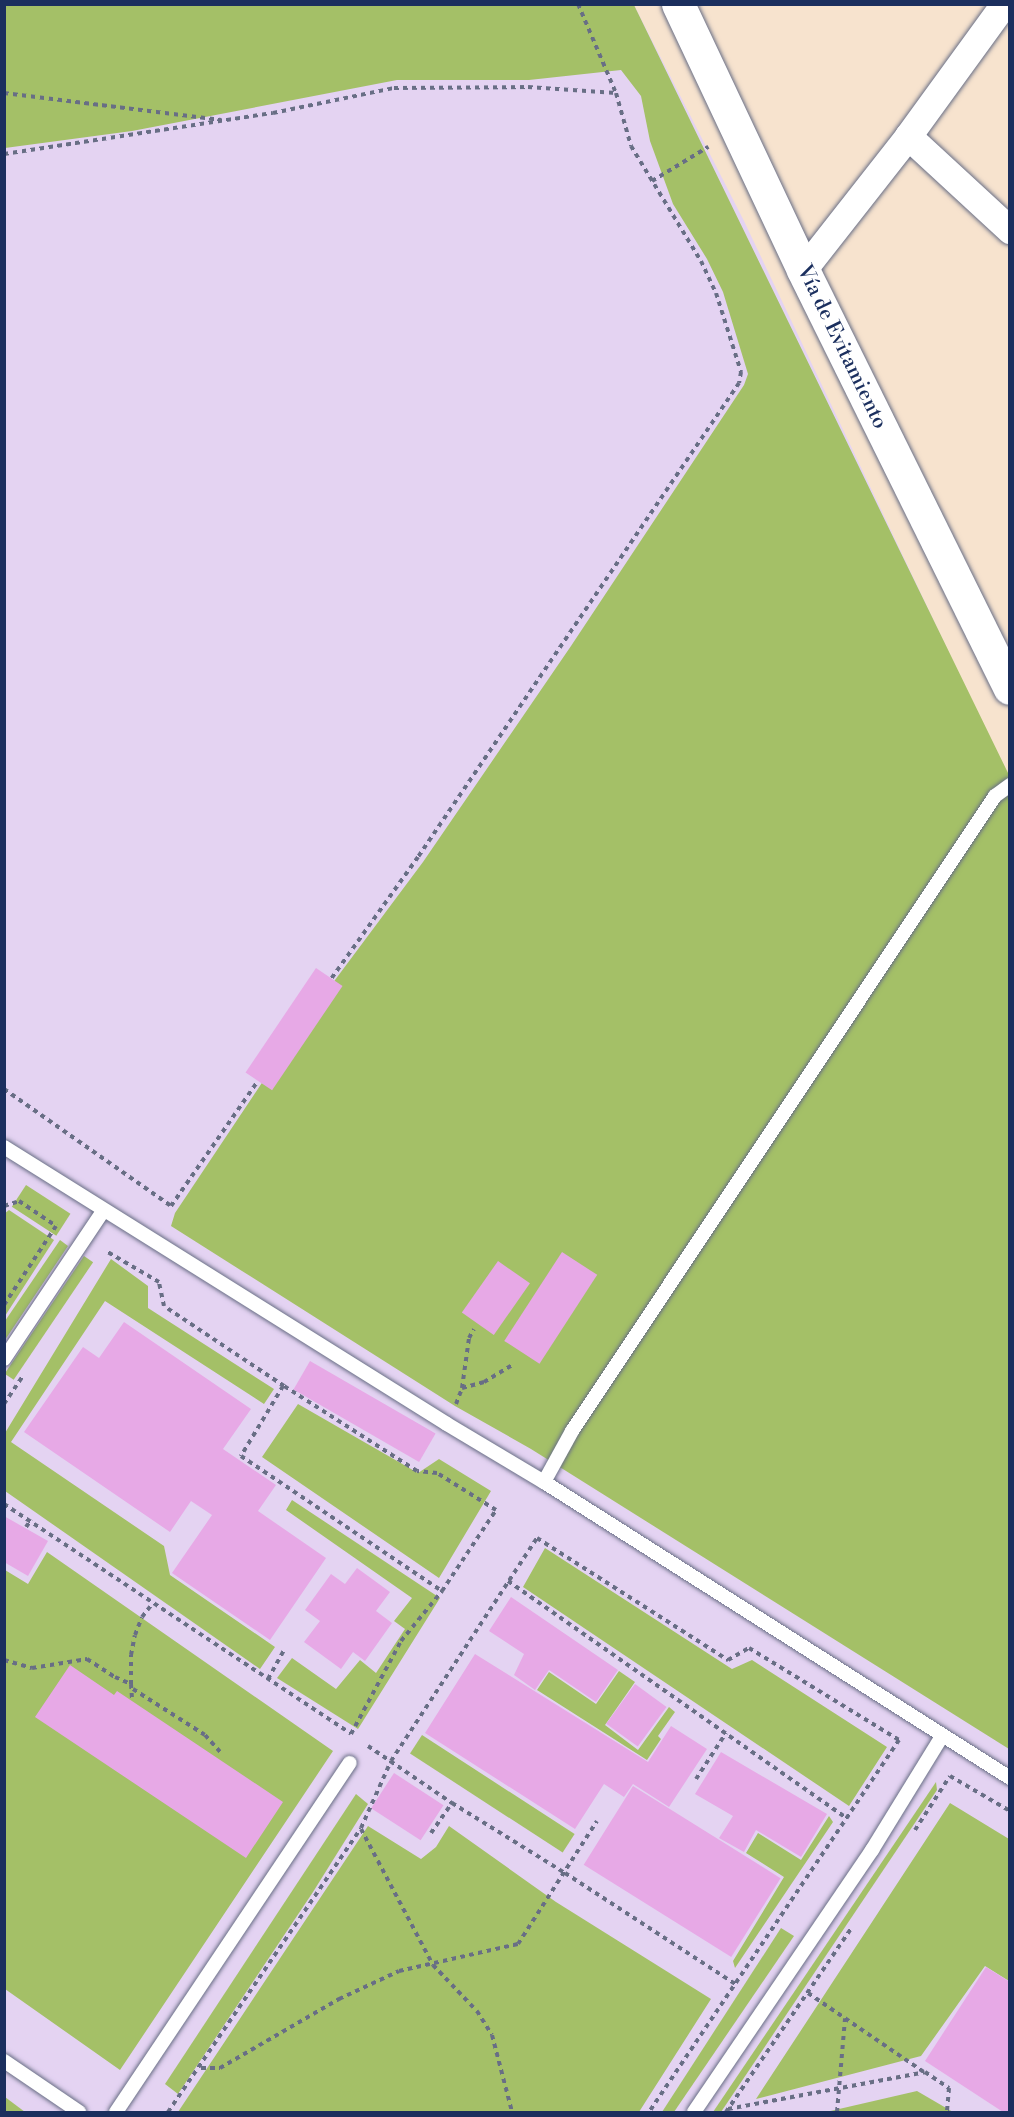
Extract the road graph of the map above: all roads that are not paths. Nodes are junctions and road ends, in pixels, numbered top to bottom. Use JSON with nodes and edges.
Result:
{"nodes":[{"id":1,"x":678,"y":4,"type":"edge"},
{"id":2,"x":1004,"y":4,"type":"edge"},
{"id":3,"x":908,"y":136,"type":"junction"},
{"id":4,"x":1010,"y":230,"type":"edge"},
{"id":5,"x":803,"y":270,"type":"junction"},
{"id":6,"x":1010,"y":688,"type":"edge"},
{"id":7,"x":1010,"y":785,"type":"edge"},
{"id":8,"x":4,"y":1147,"type":"edge"},
{"id":9,"x":103,"y":1211,"type":"junction"},
{"id":10,"x":4,"y":1359,"type":"edge"},
{"id":11,"x":544,"y":1482,"type":"junction"},
{"id":12,"x":942,"y":1736,"type":"junction"},
{"id":13,"x":350,"y":1763,"type":"dead end"},
{"id":14,"x":1010,"y":1778,"type":"edge"},
{"id":15,"x":4,"y":2061,"type":"edge"},
{"id":16,"x":79,"y":2112,"type":"edge"},
{"id":17,"x":116,"y":2112,"type":"edge"},
{"id":18,"x":694,"y":2112,"type":"edge"}],
"edges":[{"from":1,"to":5,"type":"highway","name":"Vía de Evitamiento"},
{"from":2,"to":3,"type":"street"},
{"from":3,"to":4,"type":"street"},
{"from":3,"to":5,"type":"street"},
{"from":5,"to":6,"type":"highway","name":"Vía de Evitamiento"},
{"from":7,"to":11,"type":"lane"},
{"from":8,"to":9,"type":"lane"},
{"from":9,"to":10,"type":"lane"},
{"from":9,"to":11,"type":"lane"},
{"from":11,"to":12,"type":"lane"},
{"from":12,"to":14,"type":"lane"},
{"from":12,"to":18,"type":"lane"},
{"from":13,"to":17,"type":"lane"},
{"from":15,"to":16,"type":"lane"}]}
